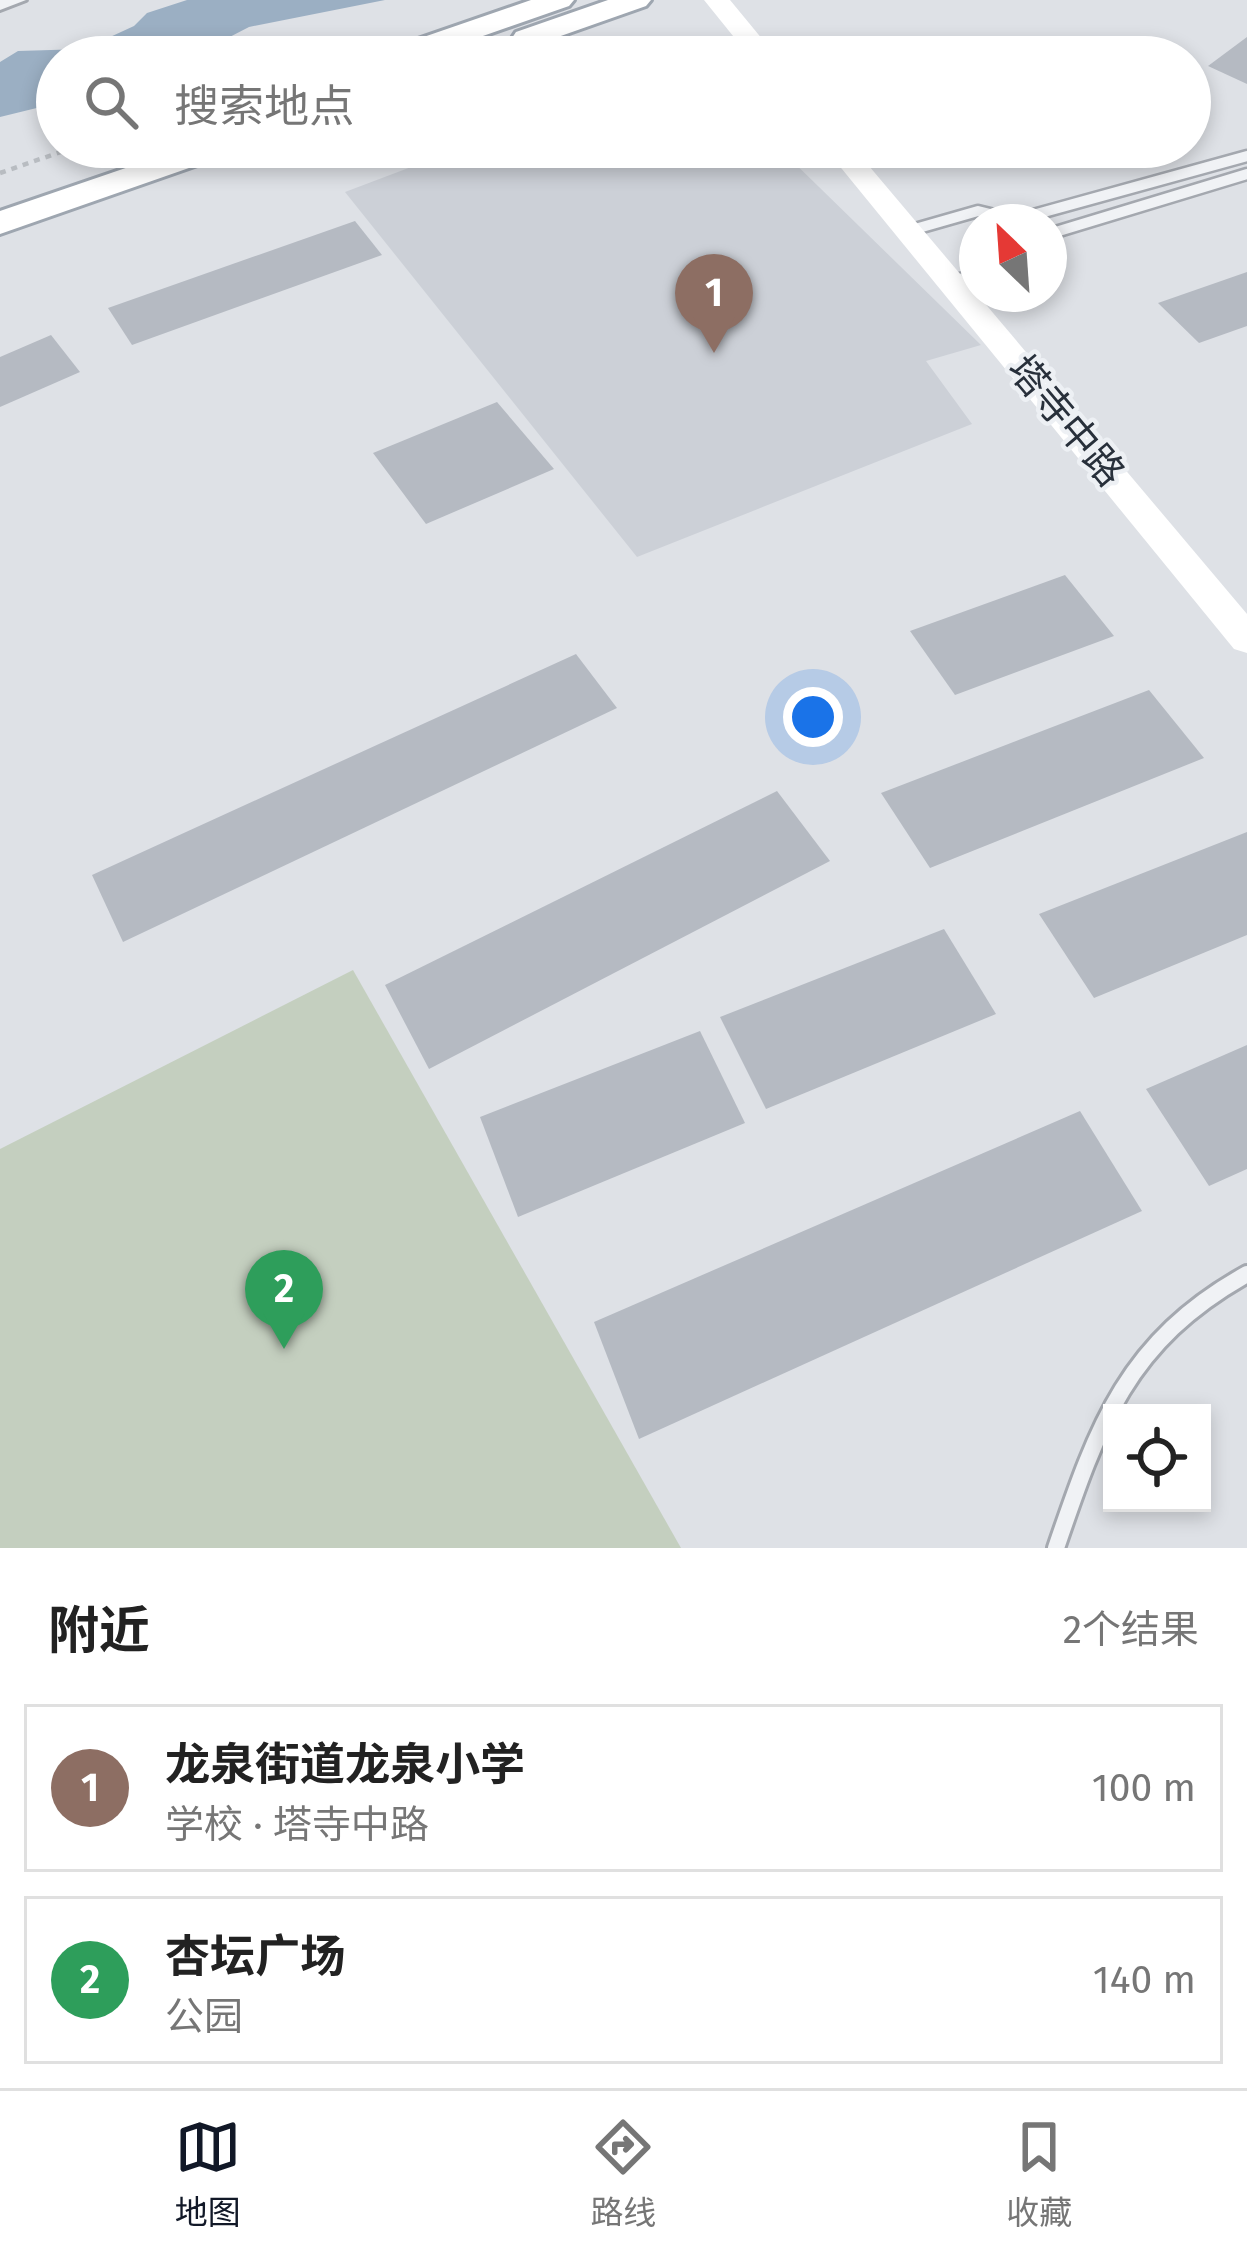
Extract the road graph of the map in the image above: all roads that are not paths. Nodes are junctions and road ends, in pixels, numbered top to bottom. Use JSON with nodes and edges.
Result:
{"nodes":[{"id":1,"x":17,"y":0,"type":"edge"},
{"id":2,"x":559,"y":0,"type":"edge"},
{"id":3,"x":636,"y":0,"type":"edge"},
{"id":4,"x":717,"y":0,"type":"edge"},
{"id":5,"x":0,"y":5,"type":"edge"},
{"id":6,"x":455,"y":36,"type":"edge"},
{"id":7,"x":534,"y":36,"type":"edge"},
{"id":8,"x":747,"y":36,"type":"edge"},
{"id":9,"x":1247,"y":156,"type":"edge"},
{"id":10,"x":1211,"y":166,"type":"edge"},
{"id":11,"x":74,"y":168,"type":"edge"},
{"id":12,"x":159,"y":168,"type":"edge"},
{"id":13,"x":856,"y":168,"type":"edge"},
{"id":14,"x":1204,"y":168,"type":"edge"},
{"id":15,"x":1247,"y":174,"type":"edge"},
{"id":16,"x":0,"y":194,"type":"edge"},
{"id":17,"x":0,"y":224,"type":"edge"},
{"id":18,"x":1067,"y":229,"type":"edge"},
{"id":19,"x":908,"y":231,"type":"junction"},
{"id":20,"x":959,"y":274,"type":"edge"},
{"id":21,"x":991,"y":312,"type":"edge"},
{"id":22,"x":1247,"y":639,"type":"edge"},
{"id":23,"x":1247,"y":1274,"type":"edge"},
{"id":24,"x":1056,"y":1548,"type":"edge"}],
"edges":[{"from":1,"to":5,"type":"street"},
{"from":2,"to":6,"type":"main road"},
{"from":3,"to":7,"type":"main road"},
{"from":4,"to":8,"type":"main road"},
{"from":9,"to":10,"type":"lane"},
{"from":11,"to":16,"type":"main road"},
{"from":12,"to":17,"type":"main road"},
{"from":13,"to":19,"type":"main road","name":"塔寺中路"},
{"from":14,"to":19,"type":"lane"},
{"from":15,"to":18,"type":"lane"},
{"from":19,"to":20,"type":"main road","name":"塔寺中路"},
{"from":21,"to":22,"type":"main road","name":"塔寺中路"},
{"from":23,"to":24,"type":"lane"}]}
